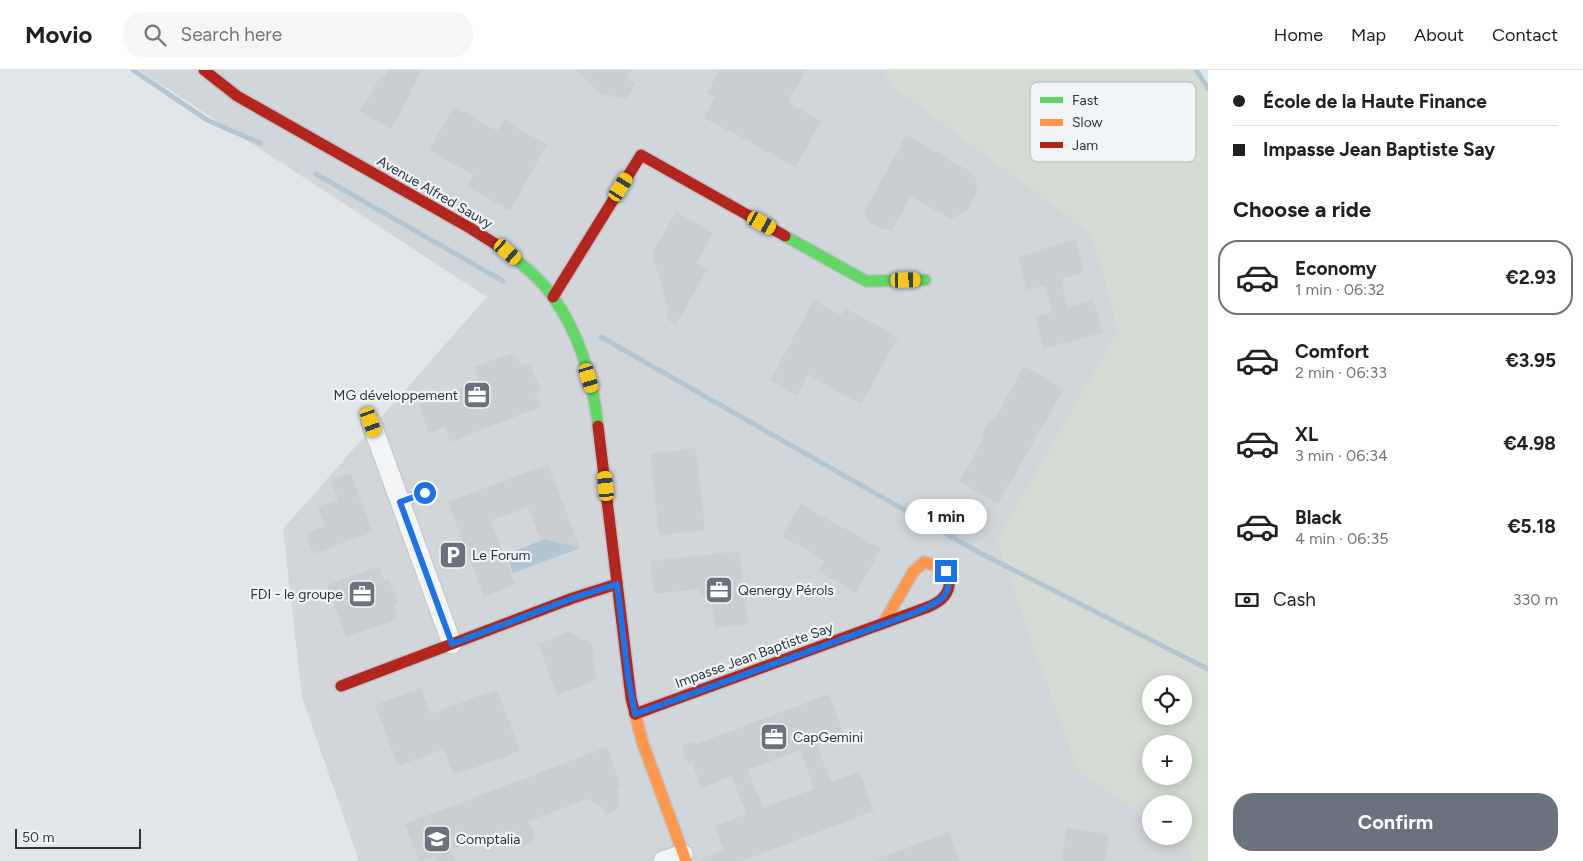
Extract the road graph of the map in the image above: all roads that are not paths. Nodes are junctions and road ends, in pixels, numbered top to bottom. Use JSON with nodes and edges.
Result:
{"nodes":[{"id":1,"x":204,"y":70,"type":"edge"},
{"id":2,"x":926,"y":280,"type":"dead end"},
{"id":3,"x":553,"y":297,"type":"junction"},
{"id":4,"x":371,"y":422,"type":"dead end"},
{"id":5,"x":425,"y":493,"type":"dead end"},
{"id":6,"x":400,"y":502,"type":"junction"},
{"id":7,"x":617,"y":584,"type":"junction"},
{"id":8,"x":883,"y":624,"type":"junction"},
{"id":9,"x":452,"y":644,"type":"junction"},
{"id":10,"x":341,"y":686,"type":"dead end"},
{"id":11,"x":635,"y":714,"type":"junction"},
{"id":12,"x":685,"y":857,"type":"edge"},
{"id":13,"x":663,"y":861,"type":"edge"}],
"edges":[{"from":1,"to":3,"type":"street","name":"Avenue Alfred Sauvy"},
{"from":2,"to":3,"type":"street"},
{"from":3,"to":7,"type":"street","name":"Avenue Alfred Sauvy"},
{"from":4,"to":6,"type":"street"},
{"from":5,"to":6,"type":"lane"},
{"from":6,"to":9,"type":"street"},
{"from":7,"to":9,"type":"street"},
{"from":7,"to":11,"type":"street","name":"Avenue Alfred Sauvy"},
{"from":8,"to":8,"type":"street","name":"Impasse Jean Baptiste Say"},
{"from":8,"to":11,"type":"street","name":"Impasse Jean Baptiste Say"},
{"from":9,"to":10,"type":"street"},
{"from":11,"to":12,"type":"street","name":"Avenue Alfred Sauvy"},
{"from":12,"to":13,"type":"street"}]}
